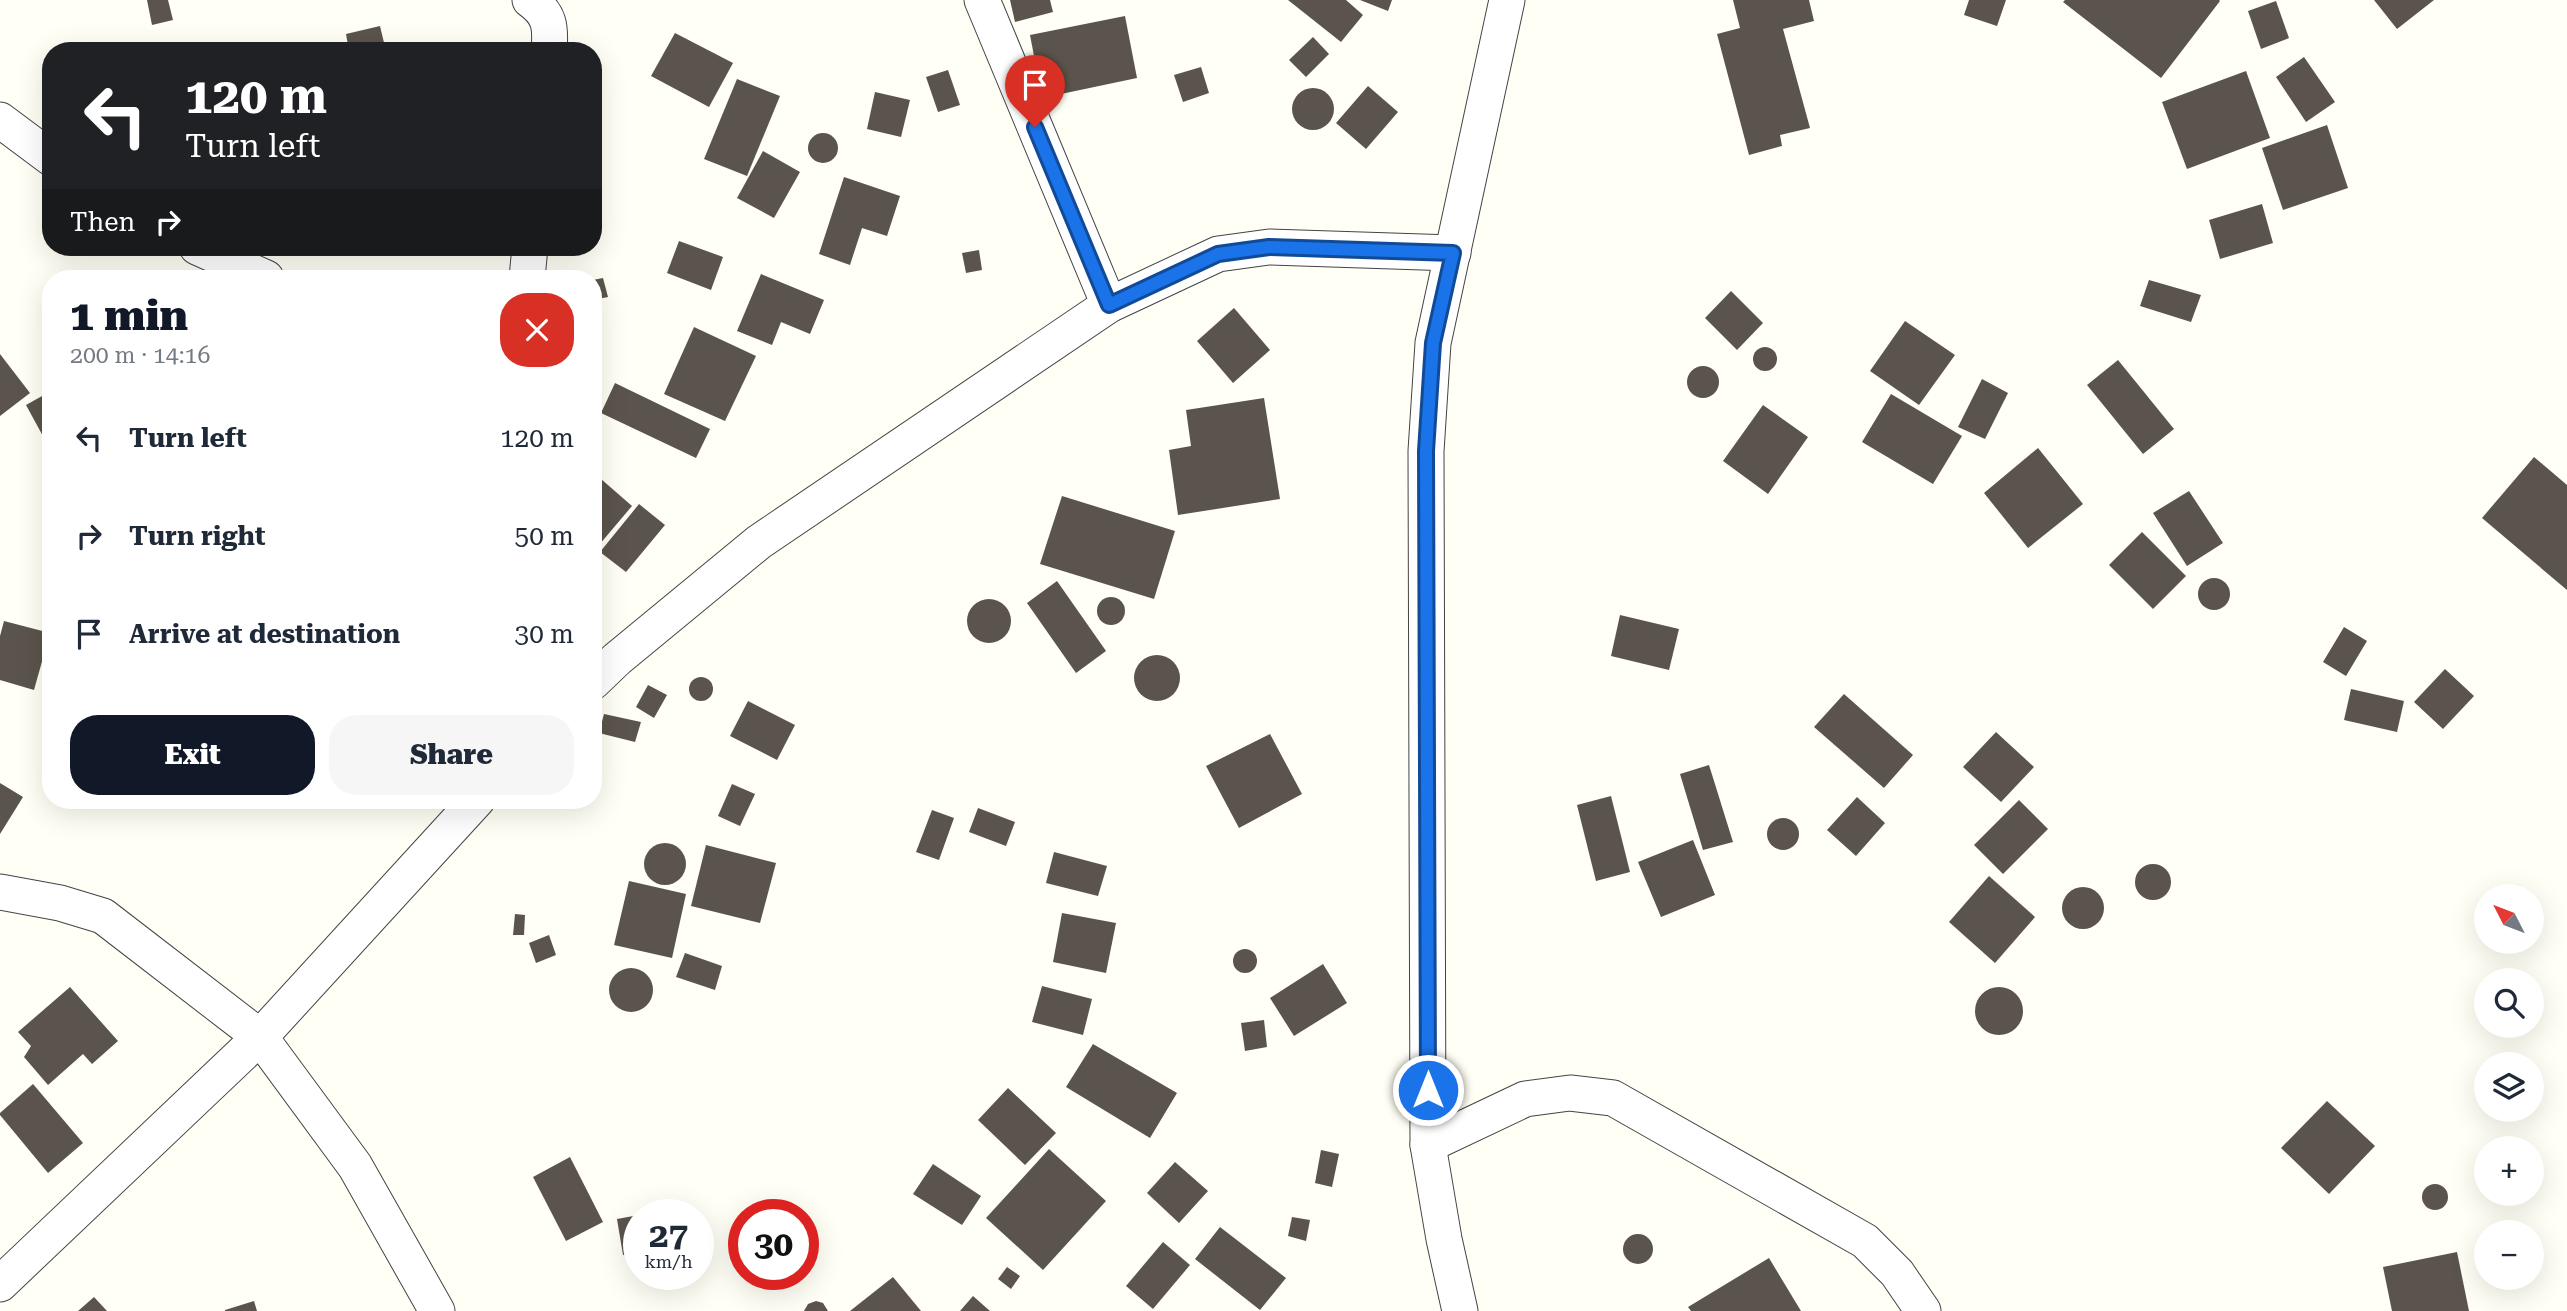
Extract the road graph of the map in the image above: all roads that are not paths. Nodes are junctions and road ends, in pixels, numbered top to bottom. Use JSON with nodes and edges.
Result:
{"nodes":[{"id":1,"x":530,"y":0,"type":"edge"},
{"id":2,"x":982,"y":0,"type":"edge"},
{"id":3,"x":1507,"y":0,"type":"edge"},
{"id":4,"x":550,"y":42,"type":"edge"},
{"id":5,"x":0,"y":120,"type":"edge"},
{"id":6,"x":42,"y":151,"type":"edge"},
{"id":7,"x":1453,"y":253,"type":"junction"},
{"id":8,"x":217,"y":256,"type":"edge"},
{"id":9,"x":247,"y":270,"type":"edge"},
{"id":10,"x":1109,"y":305,"type":"junction"},
{"id":11,"x":602,"y":673,"type":"edge"},
{"id":12,"x":469,"y":809,"type":"edge"},
{"id":13,"x":0,"y":892,"type":"edge"},
{"id":14,"x":260,"y":1037,"type":"junction"},
{"id":15,"x":1428,"y":1145,"type":"junction"},
{"id":16,"x":0,"y":1284,"type":"edge"},
{"id":17,"x":437,"y":1311,"type":"edge"},
{"id":18,"x":1460,"y":1311,"type":"edge"},
{"id":19,"x":1923,"y":1311,"type":"edge"}],
"edges":[{"from":1,"to":4,"type":"street"},
{"from":2,"to":10,"type":"street"},
{"from":3,"to":7,"type":"street"},
{"from":5,"to":6,"type":"street"},
{"from":7,"to":10,"type":"street"},
{"from":7,"to":15,"type":"street"},
{"from":8,"to":9,"type":"street"},
{"from":10,"to":11,"type":"street"},
{"from":12,"to":14,"type":"street"},
{"from":13,"to":14,"type":"street"},
{"from":14,"to":16,"type":"street"},
{"from":14,"to":17,"type":"street"},
{"from":15,"to":18,"type":"street"},
{"from":15,"to":19,"type":"street"}]}
